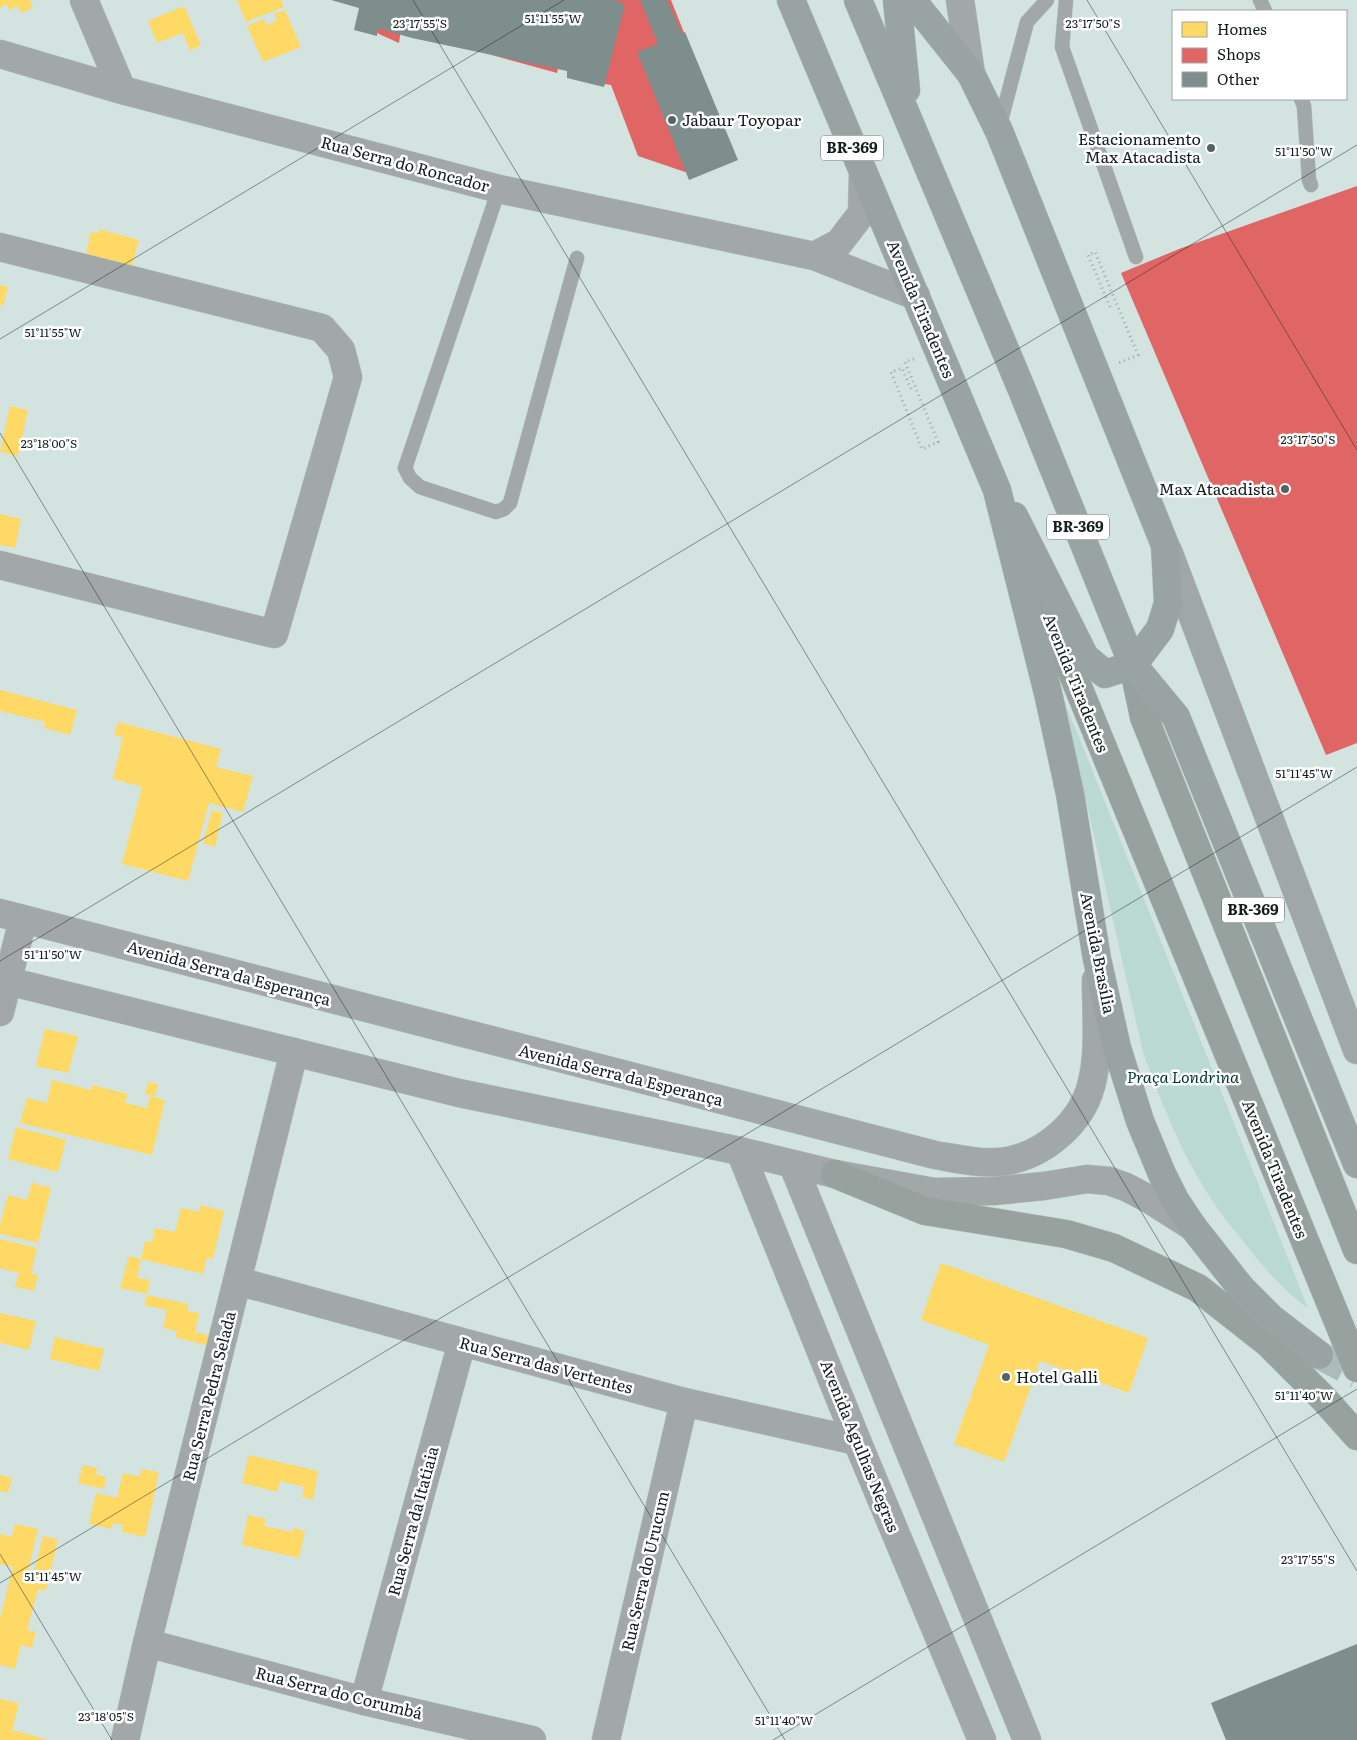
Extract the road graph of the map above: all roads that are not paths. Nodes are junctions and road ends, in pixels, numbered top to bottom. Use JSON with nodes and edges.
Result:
{"nodes":[{"id":1,"x":84,"y":0,"type":"edge"},
{"id":2,"x":791,"y":0,"type":"edge"},
{"id":3,"x":858,"y":0,"type":"edge"},
{"id":4,"x":897,"y":0,"type":"edge"},
{"id":5,"x":912,"y":0,"type":"edge"},
{"id":6,"x":960,"y":0,"type":"edge"},
{"id":7,"x":1047,"y":0,"type":"edge"},
{"id":8,"x":1066,"y":0,"type":"edge"},
{"id":9,"x":0,"y":54,"type":"edge"},
{"id":10,"x":971,"y":74,"type":"junction"},
{"id":11,"x":122,"y":90,"type":"junction"},
{"id":12,"x":1301,"y":100,"type":"edge"},
{"id":13,"x":909,"y":119,"type":"junction"},
{"id":14,"x":999,"y":131,"type":"junction"},
{"id":15,"x":863,"y":174,"type":"junction"},
{"id":16,"x":1311,"y":185,"type":"dead end"},
{"id":17,"x":499,"y":189,"type":"junction"},
{"id":18,"x":0,"y":247,"type":"edge"},
{"id":19,"x":814,"y":256,"type":"junction"},
{"id":20,"x":1136,"y":257,"type":"dead end"},
{"id":21,"x":577,"y":258,"type":"dead end"},
{"id":22,"x":916,"y":296,"type":"junction"},
{"id":23,"x":997,"y":490,"type":"junction"},
{"id":24,"x":1165,"y":544,"type":"junction"},
{"id":25,"x":0,"y":565,"type":"edge"},
{"id":26,"x":1133,"y":664,"type":"junction"},
{"id":27,"x":12,"y":916,"type":"edge"},
{"id":28,"x":1097,"y":959,"type":"junction"},
{"id":29,"x":4,"y":980,"type":"edge"},
{"id":30,"x":0,"y":1012,"type":"edge"},
{"id":31,"x":1357,"y":1050,"type":"edge"},
{"id":32,"x":294,"y":1052,"type":"junction"},
{"id":33,"x":740,"y":1151,"type":"junction"},
{"id":34,"x":1357,"y":1164,"type":"edge"},
{"id":35,"x":793,"y":1165,"type":"junction"},
{"id":36,"x":835,"y":1174,"type":"junction"},
{"id":37,"x":1193,"y":1227,"type":"junction"},
{"id":38,"x":1357,"y":1250,"type":"edge"},
{"id":39,"x":237,"y":1281,"type":"junction"},
{"id":40,"x":462,"y":1342,"type":"junction"},
{"id":41,"x":1319,"y":1355,"type":"tunnel mouth"},
{"id":42,"x":1357,"y":1368,"type":"edge"},
{"id":43,"x":684,"y":1402,"type":"junction"},
{"id":44,"x":1357,"y":1436,"type":"edge"},
{"id":45,"x":857,"y":1441,"type":"junction"},
{"id":46,"x":966,"y":1590,"type":"junction"},
{"id":47,"x":926,"y":1606,"type":"junction"},
{"id":48,"x":147,"y":1643,"type":"junction"},
{"id":49,"x":364,"y":1701,"type":"junction"},
{"id":50,"x":125,"y":1740,"type":"edge"},
{"id":51,"x":532,"y":1740,"type":"edge"},
{"id":52,"x":606,"y":1740,"type":"edge"},
{"id":53,"x":982,"y":1740,"type":"edge"},
{"id":54,"x":1027,"y":1740,"type":"edge"}],
"edges":[{"from":1,"to":11,"type":"street"},
{"from":2,"to":15,"type":"highway","name":"Avenida Tiradentes","number":"BR-369"},
{"from":3,"to":13,"type":"highway","number":"BR-369"},
{"from":4,"to":13,"type":"highway"},
{"from":5,"to":10,"type":"highway"},
{"from":6,"to":10,"type":"street"},
{"from":7,"to":14,"type":"lane"},
{"from":8,"to":20,"type":"lane"},
{"from":9,"to":11,"type":"street","name":"Rua Serra do Roncador"},
{"from":10,"to":14,"type":"highway"},
{"from":11,"to":17,"type":"street","name":"Rua Serra do Roncador"},
{"from":12,"to":16,"type":"lane"},
{"from":13,"to":26,"type":"highway","number":"BR-369"},
{"from":14,"to":24,"type":"highway"},
{"from":15,"to":19,"type":"street"},
{"from":15,"to":22,"type":"highway","name":"Avenida Tiradentes","number":"BR-369"},
{"from":17,"to":19,"type":"street","name":"Rua Serra do Roncador"},
{"from":17,"to":21,"type":"lane"},
{"from":18,"to":25,"type":"street"},
{"from":19,"to":22,"type":"street","name":"Rua Serra do Roncador"},
{"from":22,"to":23,"type":"highway","name":"Avenida Tiradentes","number":"BR-369"},
{"from":23,"to":26,"type":"highway"},
{"from":23,"to":28,"type":"highway","name":"Avenida Brasília","number":"BR-369"},
{"from":23,"to":42,"type":"main road","name":"Avenida Tiradentes"},
{"from":24,"to":26,"type":"highway"},
{"from":24,"to":31,"type":"main road"},
{"from":26,"to":34,"type":"highway","number":"BR-369"},
{"from":26,"to":38,"type":"main road"},
{"from":27,"to":28,"type":"street","name":"Avenida Serra da Esperança"},
{"from":27,"to":29,"type":"street"},
{"from":28,"to":37,"type":"highway","name":"Avenida Brasília","number":"BR-369"},
{"from":29,"to":30,"type":"street"},
{"from":29,"to":32,"type":"street"},
{"from":32,"to":33,"type":"street"},
{"from":32,"to":39,"type":"street","name":"Rua Serra Pedra Selada"},
{"from":33,"to":35,"type":"street"},
{"from":33,"to":45,"type":"street","name":"Avenida Agulhas Negras"},
{"from":35,"to":36,"type":"street"},
{"from":35,"to":46,"type":"street"},
{"from":36,"to":37,"type":"street"},
{"from":36,"to":44,"type":"main road"},
{"from":37,"to":41,"type":"highway","name":"Avenida Brasília","number":"BR-369"},
{"from":39,"to":40,"type":"street","name":"Rua Serra das Vertentes"},
{"from":39,"to":48,"type":"street","name":"Rua Serra Pedra Selada"},
{"from":40,"to":43,"type":"street","name":"Rua Serra das Vertentes"},
{"from":40,"to":49,"type":"street","name":"Rua Serra da Itatiaia"},
{"from":43,"to":45,"type":"street","name":"Rua Serra das Vertentes"},
{"from":43,"to":52,"type":"street","name":"Rua Serra do Urucum"},
{"from":45,"to":47,"type":"street","name":"Avenida Agulhas Negras"},
{"from":46,"to":47,"type":"street"},
{"from":46,"to":54,"type":"street"},
{"from":47,"to":53,"type":"street","name":"Avenida Agulhas Negras"},
{"from":48,"to":49,"type":"street","name":"Rua Serra do Corumbá"},
{"from":48,"to":50,"type":"street","name":"Rua Serra Pedra Selada"},
{"from":49,"to":51,"type":"street","name":"Rua Serra do Corumbá"}]}
